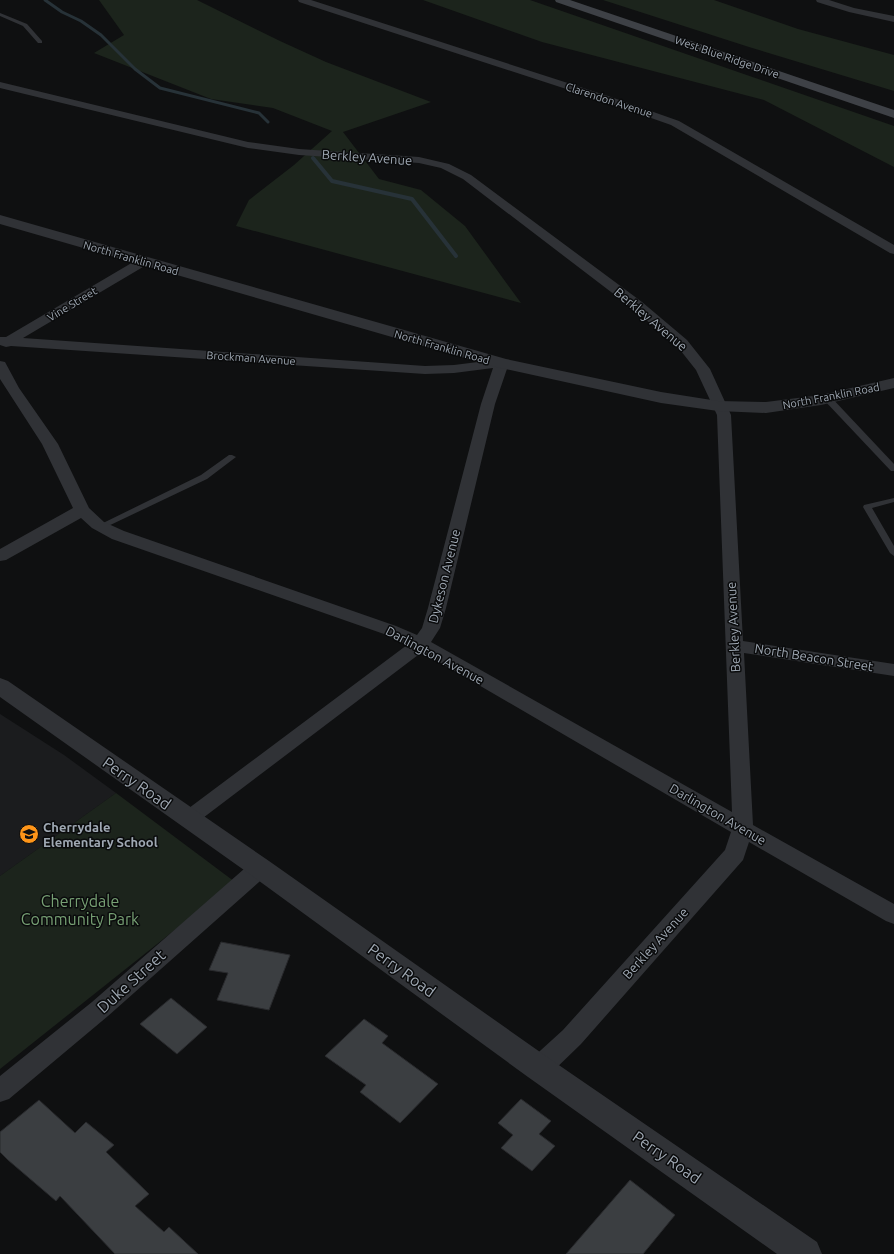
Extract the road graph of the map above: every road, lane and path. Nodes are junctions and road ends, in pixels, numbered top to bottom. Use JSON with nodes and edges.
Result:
{"nodes":[{"id":1,"x":302,"y":0,"type":"edge"},
{"id":2,"x":560,"y":0,"type":"edge"},
{"id":3,"x":820,"y":0,"type":"edge"},
{"id":4,"x":0,"y":14,"type":"edge"},
{"id":5,"x":894,"y":19,"type":"edge"},
{"id":6,"x":40,"y":42,"type":"dead end"},
{"id":7,"x":0,"y":85,"type":"edge"},
{"id":8,"x":894,"y":114,"type":"edge"},
{"id":9,"x":0,"y":220,"type":"edge"},
{"id":10,"x":894,"y":250,"type":"edge"},
{"id":11,"x":144,"y":261,"type":"junction"},
{"id":12,"x":3,"y":343,"type":"edge"},
{"id":13,"x":502,"y":363,"type":"junction"},
{"id":14,"x":0,"y":365,"type":"edge"},
{"id":15,"x":894,"y":383,"type":"edge"},
{"id":16,"x":827,"y":398,"type":"junction"},
{"id":17,"x":720,"y":406,"type":"junction"},
{"id":18,"x":232,"y":457,"type":"dead end"},
{"id":19,"x":894,"y":469,"type":"edge"},
{"id":20,"x":894,"y":500,"type":"edge"},
{"id":21,"x":82,"y":510,"type":"junction"},
{"id":22,"x":101,"y":526,"type":"junction"},
{"id":23,"x":894,"y":553,"type":"edge"},
{"id":24,"x":0,"y":556,"type":"edge"},
{"id":25,"x":421,"y":644,"type":"junction"},
{"id":26,"x":734,"y":645,"type":"junction"},
{"id":27,"x":894,"y":670,"type":"edge"},
{"id":28,"x":0,"y":686,"type":"edge"},
{"id":29,"x":188,"y":819,"type":"junction"},
{"id":30,"x":743,"y":828,"type":"junction"},
{"id":31,"x":260,"y":868,"type":"junction"},
{"id":32,"x":894,"y":915,"type":"edge"},
{"id":33,"x":539,"y":1068,"type":"junction"},
{"id":34,"x":0,"y":1091,"type":"edge"},
{"id":35,"x":805,"y":1254,"type":"edge"}],
"edges":[{"from":1,"to":10,"type":"street","name":"Clarendon Avenue"},
{"from":2,"to":8,"type":"main road","name":"West Blue Ridge Drive"},
{"from":3,"to":5,"type":"street"},
{"from":4,"to":6,"type":"lane"},
{"from":7,"to":17,"type":"street","name":"Berkley Avenue"},
{"from":9,"to":11,"type":"street","name":"North Franklin Road"},
{"from":11,"to":12,"type":"street","name":"Vine Street"},
{"from":11,"to":13,"type":"street","name":"North Franklin Road"},
{"from":12,"to":13,"type":"street","name":"Brockman Avenue"},
{"from":13,"to":17,"type":"street","name":"North Franklin Road"},
{"from":13,"to":25,"type":"street","name":"Dykeson Avenue"},
{"from":14,"to":21,"type":"street","name":"Darlington Avenue"},
{"from":15,"to":16,"type":"street","name":"North Franklin Road"},
{"from":16,"to":17,"type":"street","name":"North Franklin Road"},
{"from":16,"to":19,"type":"lane"},
{"from":17,"to":26,"type":"street","name":"Berkley Avenue"},
{"from":18,"to":22,"type":"lane"},
{"from":20,"to":23,"type":"lane"},
{"from":21,"to":22,"type":"street","name":"Darlington Avenue"},
{"from":21,"to":24,"type":"street"},
{"from":22,"to":25,"type":"street","name":"Darlington Avenue"},
{"from":25,"to":29,"type":"street","name":"Dykeson Avenue"},
{"from":25,"to":30,"type":"street","name":"Darlington Avenue"},
{"from":26,"to":27,"type":"street","name":"North Beacon Street"},
{"from":26,"to":30,"type":"street","name":"Berkley Avenue"},
{"from":28,"to":29,"type":"street","name":"Perry Road"},
{"from":29,"to":31,"type":"street","name":"Perry Road"},
{"from":30,"to":32,"type":"street","name":"Darlington Avenue"},
{"from":30,"to":33,"type":"street","name":"Berkley Avenue"},
{"from":31,"to":33,"type":"street","name":"Perry Road"},
{"from":31,"to":34,"type":"street","name":"Duke Street"},
{"from":33,"to":35,"type":"street","name":"Perry Road"}]}
